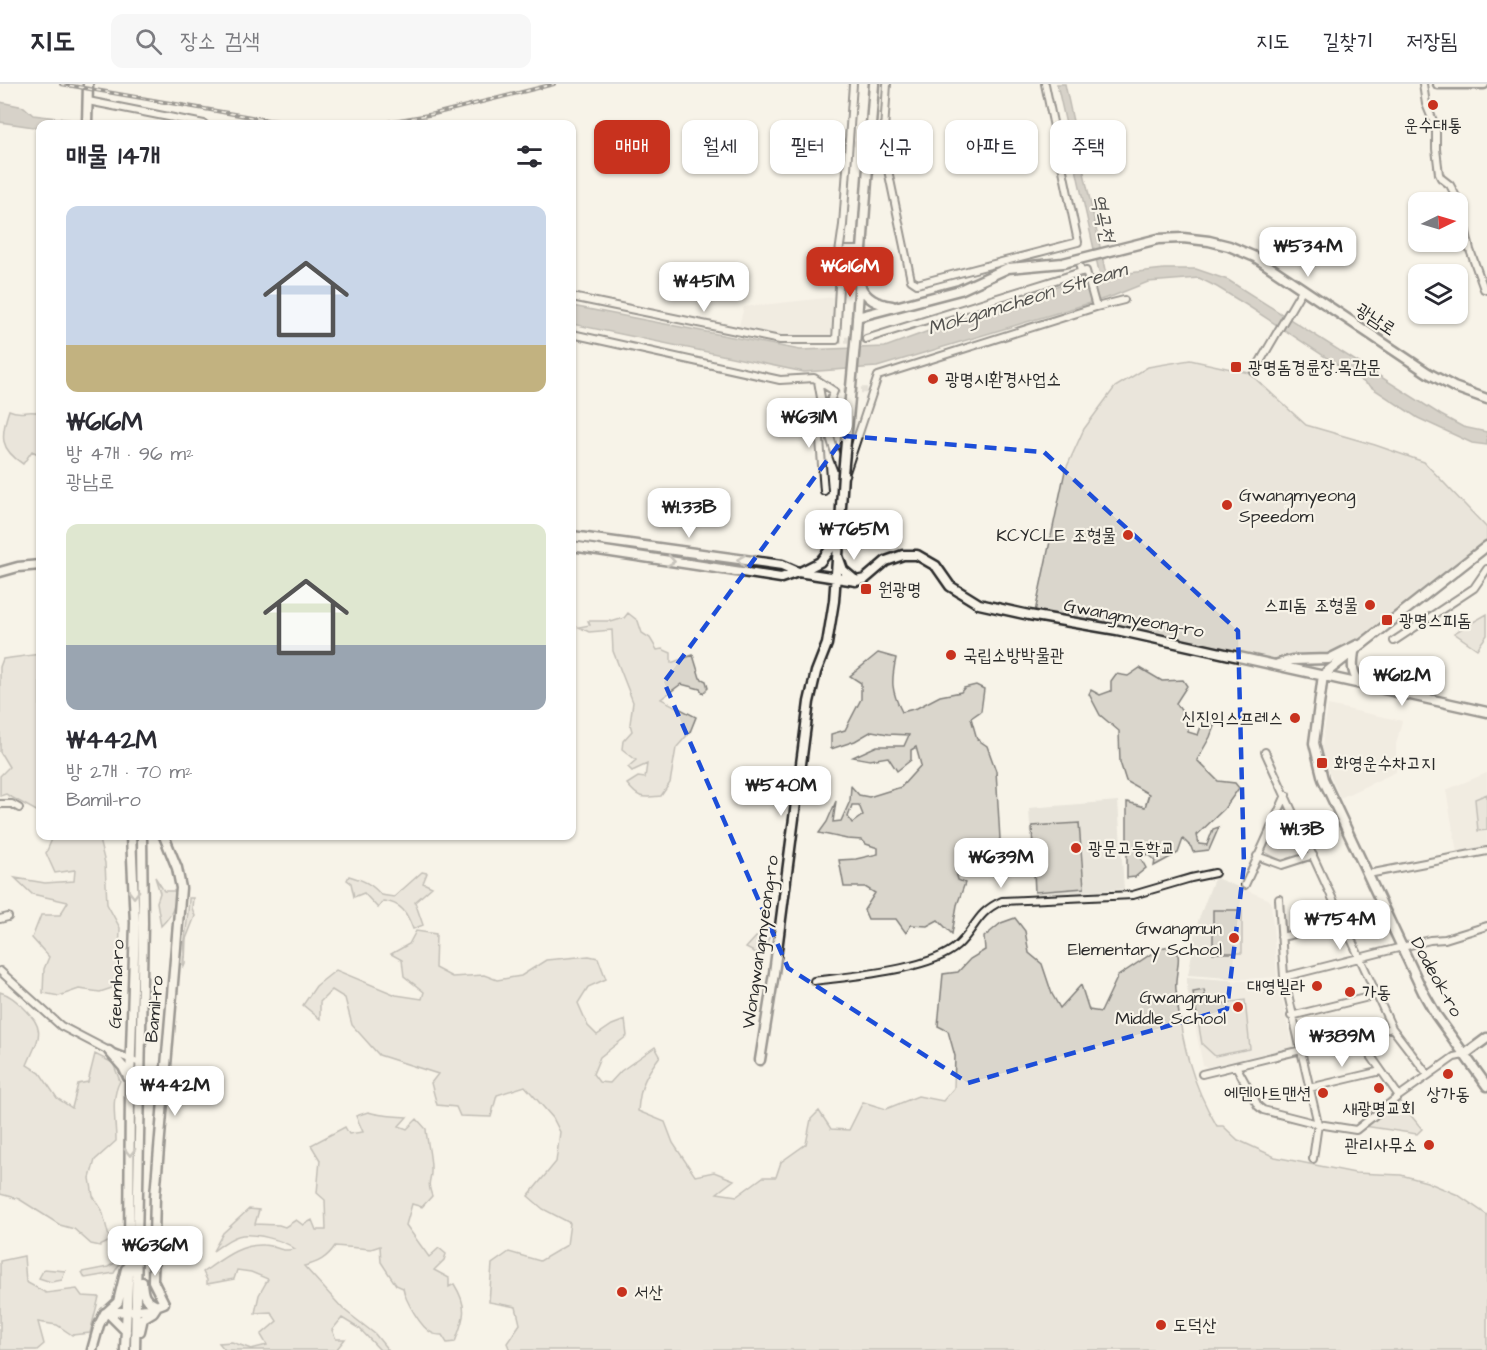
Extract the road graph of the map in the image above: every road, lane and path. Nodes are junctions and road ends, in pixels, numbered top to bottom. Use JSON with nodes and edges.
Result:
{"nodes":[{"id":1,"x":88,"y":84,"type":"edge"},
{"id":2,"x":853,"y":84,"type":"edge"},
{"id":3,"x":874,"y":84,"type":"edge"},
{"id":4,"x":887,"y":84,"type":"edge"},
{"id":5,"x":1045,"y":84,"type":"edge"},
{"id":6,"x":1423,"y":84,"type":"edge"},
{"id":7,"x":1438,"y":84,"type":"edge"},
{"id":8,"x":1484,"y":84,"type":"edge"},
{"id":9,"x":88,"y":101,"type":"junction"},
{"id":10,"x":87,"y":120,"type":"edge"},
{"id":11,"x":184,"y":120,"type":"edge"},
{"id":12,"x":843,"y":225,"type":"junction"},
{"id":13,"x":1073,"y":243,"type":"junction"},
{"id":14,"x":846,"y":250,"type":"junction"},
{"id":15,"x":861,"y":250,"type":"junction"},
{"id":16,"x":1075,"y":251,"type":"dead end"},
{"id":17,"x":839,"y":279,"type":"junction"},
{"id":18,"x":859,"y":280,"type":"junction"},
{"id":19,"x":1302,"y":290,"type":"junction"},
{"id":20,"x":1487,"y":290,"type":"edge"},
{"id":21,"x":576,"y":298,"type":"edge"},
{"id":22,"x":1124,"y":300,"type":"dead end"},
{"id":23,"x":1096,"y":306,"type":"junction"},
{"id":24,"x":895,"y":307,"type":"junction"},
{"id":25,"x":857,"y":317,"type":"junction"},
{"id":26,"x":576,"y":335,"type":"edge"},
{"id":27,"x":866,"y":339,"type":"tunnel mouth"},
{"id":28,"x":1254,"y":372,"type":"dead end"},
{"id":29,"x":818,"y":381,"type":"junction"},
{"id":30,"x":1487,"y":399,"type":"edge"},
{"id":31,"x":825,"y":412,"type":"junction"},
{"id":32,"x":843,"y":474,"type":"junction"},
{"id":33,"x":842,"y":484,"type":"junction"},
{"id":34,"x":824,"y":491,"type":"dead end"},
{"id":35,"x":576,"y":537,"type":"edge"},
{"id":36,"x":838,"y":542,"type":"junction"},
{"id":37,"x":1487,"y":546,"type":"edge"},
{"id":38,"x":576,"y":547,"type":"edge"},
{"id":39,"x":36,"y":565,"type":"edge"},
{"id":40,"x":1487,"y":569,"type":"edge"},
{"id":41,"x":0,"y":572,"type":"edge"},
{"id":42,"x":799,"y":572,"type":"junction"},
{"id":43,"x":835,"y":579,"type":"junction"},
{"id":44,"x":856,"y":581,"type":"junction"},
{"id":45,"x":1394,"y":641,"type":"dead end"},
{"id":46,"x":1364,"y":644,"type":"junction"},
{"id":47,"x":1354,"y":652,"type":"junction"},
{"id":48,"x":1276,"y":665,"type":"junction"},
{"id":49,"x":1323,"y":675,"type":"junction"},
{"id":50,"x":1366,"y":685,"type":"junction"},
{"id":51,"x":1487,"y":712,"type":"edge"},
{"id":52,"x":1265,"y":752,"type":"dead end"},
{"id":53,"x":1286,"y":795,"type":"junction"},
{"id":54,"x":0,"y":804,"type":"edge"},
{"id":55,"x":19,"y":808,"type":"dead end"},
{"id":56,"x":131,"y":840,"type":"edge"},
{"id":57,"x":142,"y":840,"type":"edge"},
{"id":58,"x":146,"y":840,"type":"edge"},
{"id":59,"x":166,"y":840,"type":"edge"},
{"id":60,"x":1487,"y":851,"type":"edge"},
{"id":61,"x":142,"y":854,"type":"junction"},
{"id":62,"x":1313,"y":855,"type":"junction"},
{"id":63,"x":1257,"y":856,"type":"junction"},
{"id":64,"x":1215,"y":873,"type":"dead end"},
{"id":65,"x":1368,"y":874,"type":"junction"},
{"id":66,"x":1245,"y":885,"type":"dead end"},
{"id":67,"x":1279,"y":899,"type":"dead end"},
{"id":68,"x":8,"y":917,"type":"dead end"},
{"id":69,"x":0,"y":919,"type":"edge"},
{"id":70,"x":1344,"y":923,"type":"junction"},
{"id":71,"x":1487,"y":926,"type":"edge"},
{"id":72,"x":1281,"y":938,"type":"junction"},
{"id":73,"x":1401,"y":948,"type":"junction"},
{"id":74,"x":1361,"y":959,"type":"junction"},
{"id":75,"x":0,"y":971,"type":"edge"},
{"id":76,"x":1284,"y":977,"type":"junction"},
{"id":77,"x":814,"y":981,"type":"dead end"},
{"id":78,"x":1377,"y":995,"type":"junction"},
{"id":79,"x":1291,"y":1016,"type":"junction"},
{"id":80,"x":1392,"y":1028,"type":"junction"},
{"id":81,"x":1357,"y":1036,"type":"junction"},
{"id":82,"x":1487,"y":1038,"type":"edge"},
{"id":83,"x":131,"y":1046,"type":"junction"},
{"id":84,"x":1299,"y":1049,"type":"junction"},
{"id":85,"x":109,"y":1051,"type":"junction"},
{"id":86,"x":1464,"y":1055,"type":"junction"},
{"id":87,"x":760,"y":1060,"type":"dead end"},
{"id":88,"x":135,"y":1062,"type":"junction"},
{"id":89,"x":1236,"y":1066,"type":"junction"},
{"id":90,"x":1381,"y":1071,"type":"junction"},
{"id":91,"x":1202,"y":1074,"type":"dead end"},
{"id":92,"x":1428,"y":1075,"type":"junction"},
{"id":93,"x":130,"y":1081,"type":"junction"},
{"id":94,"x":1487,"y":1086,"type":"edge"},
{"id":95,"x":1309,"y":1089,"type":"junction"},
{"id":96,"x":1399,"y":1096,"type":"junction"},
{"id":97,"x":1318,"y":1124,"type":"junction"},
{"id":98,"x":1312,"y":1159,"type":"dead end"},
{"id":99,"x":133,"y":1259,"type":"junction"},
{"id":100,"x":157,"y":1306,"type":"junction"},
{"id":101,"x":132,"y":1309,"type":"junction"},
{"id":102,"x":106,"y":1312,"type":"junction"},
{"id":103,"x":126,"y":1331,"type":"junction"},
{"id":104,"x":92,"y":1350,"type":"edge"},
{"id":105,"x":126,"y":1350,"type":"edge"},
{"id":106,"x":135,"y":1350,"type":"edge"}],
"edges":[{"from":1,"to":9,"type":"main road"},
{"from":2,"to":12,"type":"street"},
{"from":3,"to":15,"type":"main road","name":"Wongwangmyeong-ro"},
{"from":4,"to":13,"type":"street"},
{"from":5,"to":13,"type":"street"},
{"from":6,"to":20,"type":"street"},
{"from":7,"to":8,"type":"main road"},
{"from":9,"to":10,"type":"main road"},
{"from":9,"to":11,"type":"street"},
{"from":12,"to":14,"type":"street"},
{"from":12,"to":17,"type":"street"},
{"from":13,"to":16,"type":"street"},
{"from":14,"to":15,"type":"street"},
{"from":14,"to":17,"type":"street"},
{"from":15,"to":18,"type":"main road","name":"Wongwangmyeong-ro"},
{"from":17,"to":21,"type":"street"},
{"from":18,"to":24,"type":"main road"},
{"from":18,"to":25,"type":"main road","name":"Wongwangmyeong-ro"},
{"from":19,"to":24,"type":"main road","name":"광남로"},
{"from":19,"to":28,"type":"street"},
{"from":19,"to":30,"type":"main road","name":"광남로"},
{"from":22,"to":23,"type":"street"},
{"from":23,"to":27,"type":"street"},
{"from":23,"to":33,"type":"street"},
{"from":24,"to":25,"type":"main road"},
{"from":25,"to":32,"type":"main road","name":"Wongwangmyeong-ro","bridge":true},
{"from":26,"to":29,"type":"street"},
{"from":29,"to":31,"type":"street"},
{"from":29,"to":31,"type":"street"},
{"from":31,"to":32,"type":"street"},
{"from":31,"to":34,"type":"street"},
{"from":32,"to":33,"type":"main road","name":"Wongwangmyeong-ro"},
{"from":33,"to":36,"type":"main road","name":"Wongwangmyeong-ro"},
{"from":42,"to":35,"type":"main road","one_way":true},
{"from":36,"to":42,"type":"main road"},
{"from":36,"to":43,"type":"main road","name":"Wongwangmyeong-ro"},
{"from":36,"to":44,"type":"main road"},
{"from":37,"to":46,"type":"main road"},
{"from":38,"to":42,"type":"main road","one_way":true},
{"from":39,"to":41,"type":"main road"},
{"from":40,"to":45,"type":"street"},
{"from":42,"to":43,"type":"main road"},
{"from":43,"to":44,"type":"main road"},
{"from":43,"to":87,"type":"main road","name":"Wongwangmyeong-ro"},
{"from":44,"to":48,"type":"main road","name":"Gwangmyeong-ro"},
{"from":46,"to":47,"type":"main road"},
{"from":46,"to":48,"type":"main road"},
{"from":47,"to":49,"type":"main road"},
{"from":47,"to":50,"type":"main road"},
{"from":48,"to":49,"type":"main road","name":"Gwangmyeong-ro"},
{"from":49,"to":50,"type":"main road","name":"Gwangmyeong-ro"},
{"from":49,"to":65,"type":"main road","name":"Dodeok-ro"},
{"from":50,"to":51,"type":"main road","name":"Gwangmyeong-ro"},
{"from":52,"to":53,"type":"street"},
{"from":53,"to":62,"type":"street"},
{"from":53,"to":63,"type":"street"},
{"from":54,"to":55,"type":"street"},
{"from":56,"to":83,"type":"main road","name":"Geumha-ro","one_way":true},
{"from":57,"to":61,"type":"main road","name":"Geumha-ro"},
{"from":58,"to":61,"type":"main road"},
{"from":59,"to":100,"type":"main road","name":"Bamil-ro"},
{"from":60,"to":65,"type":"street"},
{"from":61,"to":88,"type":"main road","name":"Geumha-ro"},
{"from":62,"to":63,"type":"street"},
{"from":62,"to":70,"type":"street"},
{"from":63,"to":66,"type":"street"},
{"from":64,"to":77,"type":"street"},
{"from":65,"to":73,"type":"main road","name":"Dodeok-ro"},
{"from":67,"to":72,"type":"street"},
{"from":68,"to":69,"type":"street"},
{"from":70,"to":72,"type":"street"},
{"from":70,"to":74,"type":"street"},
{"from":71,"to":73,"type":"street"},
{"from":72,"to":76,"type":"street"},
{"from":73,"to":74,"type":"street"},
{"from":73,"to":86,"type":"main road","name":"Dodeok-ro"},
{"from":74,"to":76,"type":"street"},
{"from":74,"to":78,"type":"street"},
{"from":75,"to":85,"type":"street"},
{"from":76,"to":79,"type":"street"},
{"from":78,"to":79,"type":"street"},
{"from":78,"to":80,"type":"street"},
{"from":79,"to":84,"type":"street"},
{"from":80,"to":81,"type":"street"},
{"from":80,"to":92,"type":"street"},
{"from":81,"to":84,"type":"street"},
{"from":81,"to":90,"type":"street"},
{"from":82,"to":86,"type":"main road"},
{"from":83,"to":85,"type":"main road"},
{"from":83,"to":88,"type":"main road","name":"Geumha-ro"},
{"from":84,"to":89,"type":"street"},
{"from":84,"to":95,"type":"street"},
{"from":85,"to":88,"type":"street"},
{"from":85,"to":93,"type":"main road"},
{"from":86,"to":92,"type":"street"},
{"from":86,"to":94,"type":"main road","name":"Dodeok-ro"},
{"from":88,"to":93,"type":"main road","name":"Geumha-ro"},
{"from":88,"to":99,"type":"main road","name":"Geumha-ro"},
{"from":89,"to":91,"type":"street"},
{"from":89,"to":97,"type":"street"},
{"from":90,"to":95,"type":"street"},
{"from":90,"to":96,"type":"street"},
{"from":92,"to":96,"type":"street"},
{"from":93,"to":99,"type":"main road","name":"Geumha-ro","one_way":true},
{"from":95,"to":97,"type":"street"},
{"from":96,"to":97,"type":"street"},
{"from":97,"to":98,"type":"street"},
{"from":99,"to":100,"type":"main road"},
{"from":99,"to":101,"type":"main road","name":"Geumha-ro"},
{"from":99,"to":102,"type":"main road"},
{"from":100,"to":101,"type":"main road"},
{"from":100,"to":106,"type":"main road"},
{"from":101,"to":102,"type":"main road"},
{"from":101,"to":103,"type":"main road","name":"Geumha-ro"},
{"from":101,"to":106,"type":"main road","name":"Geumha-ro"},
{"from":102,"to":103,"type":"main road"},
{"from":102,"to":104,"type":"main road"},
{"from":103,"to":105,"type":"main road","name":"Geumha-ro"}]}
